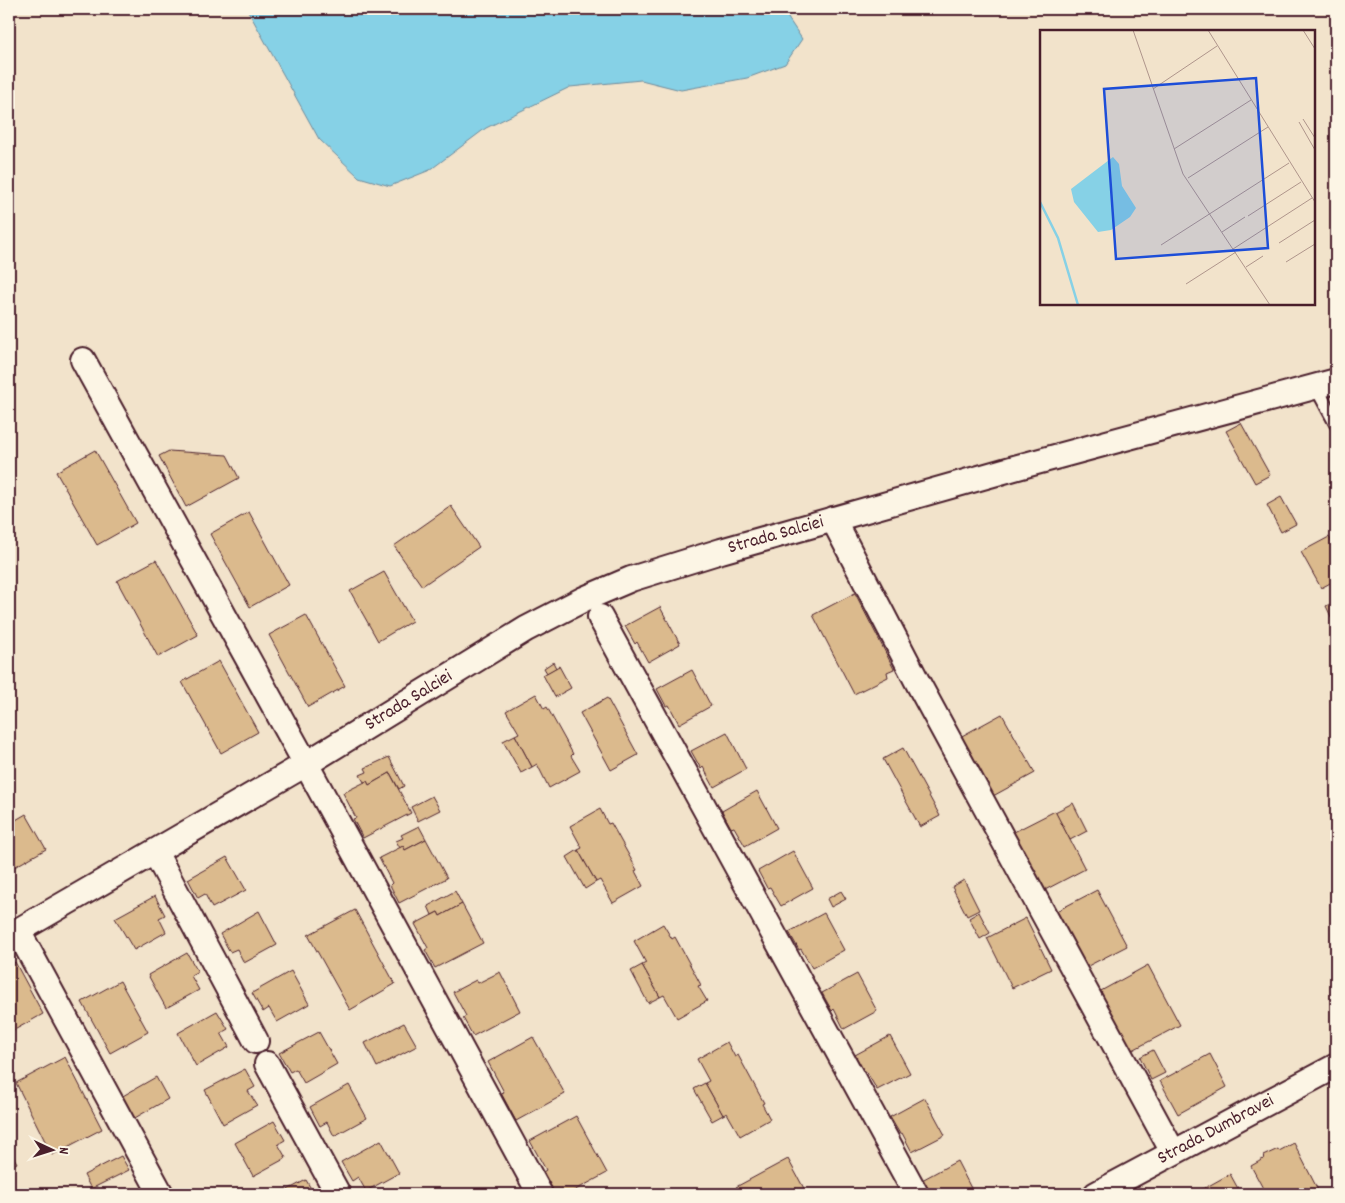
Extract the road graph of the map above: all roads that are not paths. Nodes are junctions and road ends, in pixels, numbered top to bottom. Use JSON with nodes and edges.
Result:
{"nodes":[{"id":1,"x":83,"y":360,"type":"dead end"},
{"id":2,"x":1326,"y":384,"type":"edge"},
{"id":3,"x":1336,"y":424,"type":"edge"},
{"id":4,"x":833,"y":519,"type":"junction"},
{"id":5,"x":600,"y":617,"type":"dead end"},
{"id":6,"x":306,"y":764,"type":"junction"},
{"id":7,"x":155,"y":852,"type":"junction"},
{"id":8,"x":14,"y":933,"type":"edge"},
{"id":9,"x":256,"y":1041,"type":"dead end"},
{"id":10,"x":267,"y":1064,"type":"dead end"},
{"id":11,"x":1336,"y":1066,"type":"edge"},
{"id":12,"x":1174,"y":1152,"type":"junction"},
{"id":13,"x":161,"y":1194,"type":"edge"},
{"id":14,"x":338,"y":1194,"type":"edge"},
{"id":15,"x":540,"y":1194,"type":"edge"},
{"id":16,"x":916,"y":1194,"type":"edge"},
{"id":17,"x":1096,"y":1194,"type":"edge"}],
"edges":[{"from":1,"to":6,"type":"street"},
{"from":2,"to":3,"type":"lane"},
{"from":2,"to":4,"type":"street","name":"Strada Salciei"},
{"from":4,"to":6,"type":"street","name":"Strada Salciei"},
{"from":4,"to":12,"type":"street"},
{"from":5,"to":16,"type":"street"},
{"from":6,"to":7,"type":"street","name":"Strada Salciei"},
{"from":6,"to":15,"type":"street"},
{"from":7,"to":8,"type":"street","name":"Strada Salciei"},
{"from":7,"to":9,"type":"street"},
{"from":8,"to":13,"type":"street"},
{"from":10,"to":14,"type":"street"},
{"from":11,"to":12,"type":"street","name":"Strada Dumbravei"},
{"from":12,"to":17,"type":"street","name":"Strada Dumbravei"}]}
